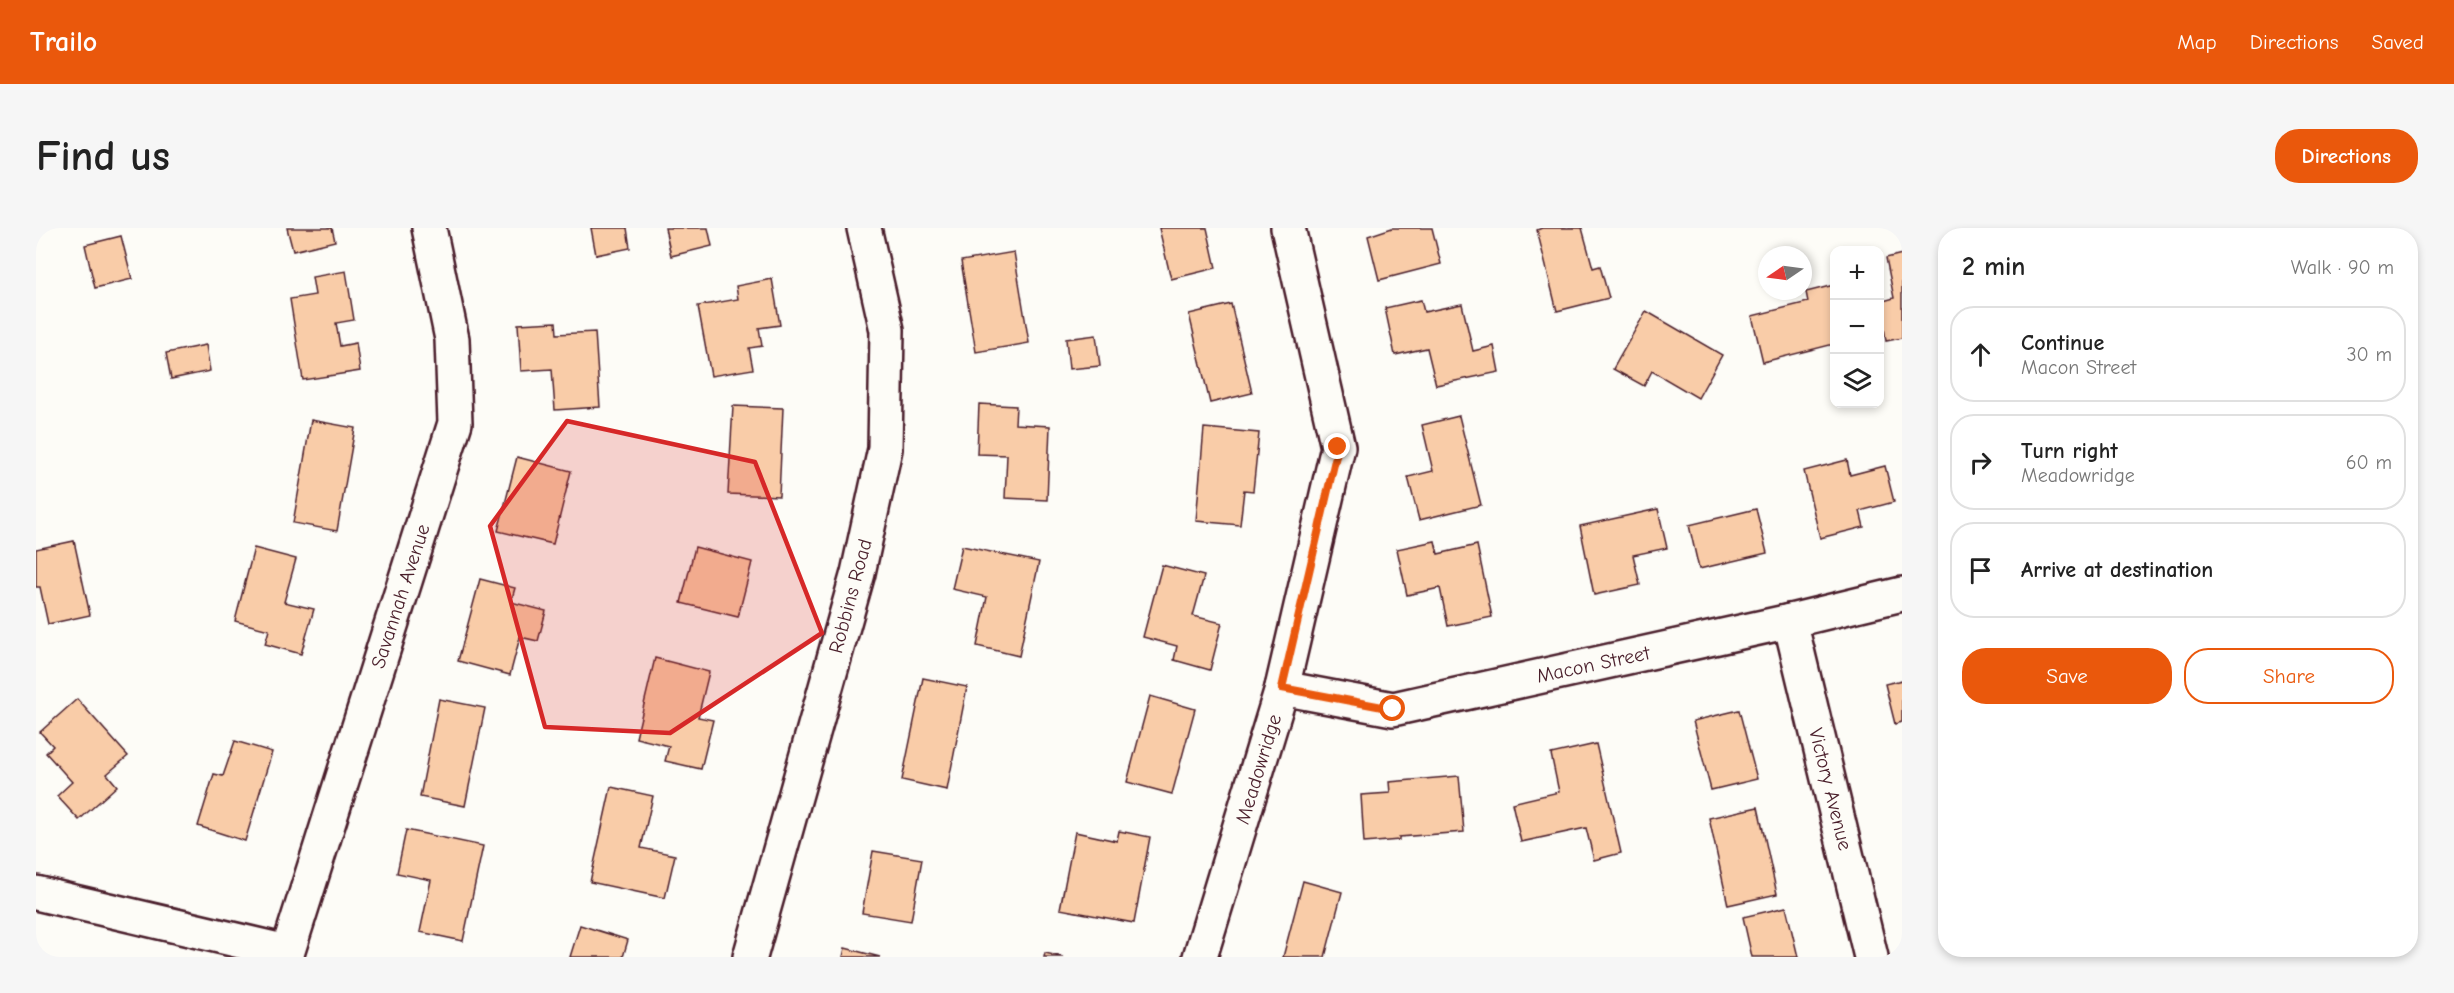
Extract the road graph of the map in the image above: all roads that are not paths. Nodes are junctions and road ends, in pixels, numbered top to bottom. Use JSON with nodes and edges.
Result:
{"nodes":[{"id":1,"x":429,"y":228,"type":"edge"},
{"id":2,"x":864,"y":228,"type":"edge"},
{"id":3,"x":1288,"y":228,"type":"edge"},
{"id":4,"x":1902,"y":594,"type":"edge"},
{"id":5,"x":1790,"y":621,"type":"junction"},
{"id":6,"x":1282,"y":688,"type":"junction"},
{"id":7,"x":36,"y":893,"type":"edge"},
{"id":8,"x":287,"y":955,"type":"edge"},
{"id":9,"x":750,"y":957,"type":"edge"},
{"id":10,"x":1200,"y":957,"type":"edge"},
{"id":11,"x":1872,"y":957,"type":"edge"}],
"edges":[{"from":1,"to":8,"type":"street","name":"Savannah Avenue"},
{"from":2,"to":9,"type":"street","name":"Robbins Road"},
{"from":3,"to":6,"type":"street","name":"Meadowridge"},
{"from":4,"to":5,"type":"street","name":"Macon Street"},
{"from":5,"to":6,"type":"street","name":"Macon Street"},
{"from":5,"to":11,"type":"street","name":"Victory Avenue"},
{"from":6,"to":10,"type":"street","name":"Meadowridge"},
{"from":7,"to":8,"type":"street"}]}
